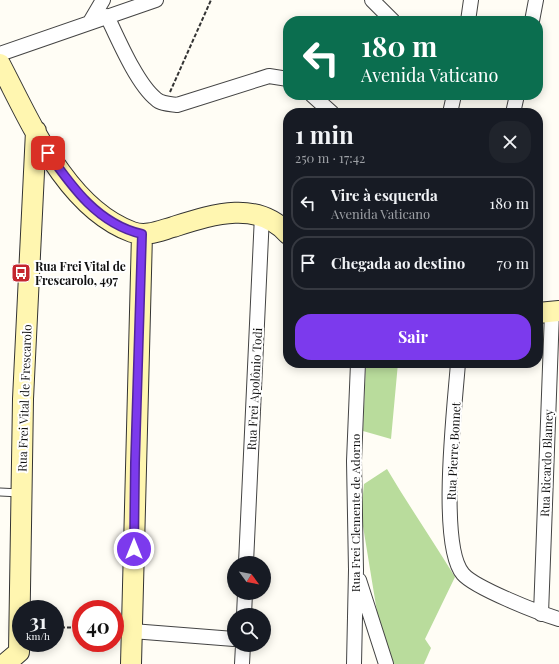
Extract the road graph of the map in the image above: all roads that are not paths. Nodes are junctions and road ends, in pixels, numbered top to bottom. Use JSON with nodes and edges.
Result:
{"nodes":[{"id":1,"x":104,"y":0,"type":"edge"},
{"id":2,"x":156,"y":0,"type":"edge"},
{"id":3,"x":372,"y":0,"type":"edge"},
{"id":4,"x":471,"y":0,"type":"edge"},
{"id":5,"x":536,"y":0,"type":"edge"},
{"id":6,"x":107,"y":16,"type":"junction"},
{"id":7,"x":388,"y":16,"type":"edge"},
{"id":8,"x":469,"y":16,"type":"edge"},
{"id":9,"x":533,"y":16,"type":"edge"},
{"id":10,"x":90,"y":22,"type":"junction"},
{"id":11,"x":0,"y":54,"type":"edge"},
{"id":12,"x":0,"y":64,"type":"edge"},
{"id":13,"x":283,"y":78,"type":"edge"},
{"id":14,"x":318,"y":100,"type":"edge"},
{"id":15,"x":326,"y":108,"type":"edge"},
{"id":16,"x":36,"y":131,"type":"junction"},
{"id":17,"x":262,"y":215,"type":"junction"},
{"id":18,"x":283,"y":230,"type":"edge"},
{"id":19,"x":142,"y":234,"type":"junction"},
{"id":20,"x":550,"y":312,"type":"edge"},
{"id":21,"x":358,"y":368,"type":"edge"},
{"id":22,"x":458,"y":368,"type":"edge"},
{"id":23,"x":0,"y":492,"type":"edge"},
{"id":24,"x":21,"y":493,"type":"junction"},
{"id":25,"x":246,"y":556,"type":"edge"},
{"id":26,"x":356,"y":570,"type":"junction"},
{"id":27,"x":541,"y":614,"type":"junction"},
{"id":28,"x":559,"y":619,"type":"edge"},
{"id":29,"x":132,"y":631,"type":"junction"},
{"id":30,"x":227,"y":638,"type":"edge"},
{"id":31,"x":242,"y":652,"type":"edge"},
{"id":32,"x":14,"y":660,"type":"edge"},
{"id":33,"x":131,"y":664,"type":"edge"},
{"id":34,"x":242,"y":664,"type":"edge"},
{"id":35,"x":354,"y":664,"type":"edge"},
{"id":36,"x":386,"y":664,"type":"edge"}],
"edges":[{"from":1,"to":10,"type":"street"},
{"from":2,"to":6,"type":"street"},
{"from":3,"to":7,"type":"street"},
{"from":4,"to":8,"type":"street"},
{"from":5,"to":9,"type":"street"},
{"from":6,"to":10,"type":"street"},
{"from":6,"to":13,"type":"street"},
{"from":10,"to":11,"type":"street"},
{"from":12,"to":16,"type":"main road"},
{"from":14,"to":15,"type":"street"},
{"from":16,"to":19,"type":"main road"},
{"from":16,"to":24,"type":"main road","name":"Rua Frei Vital de Frescarolo"},
{"from":17,"to":18,"type":"main road"},
{"from":17,"to":19,"type":"main road"},
{"from":17,"to":25,"type":"street","name":"Rua Frei Apolônio Todi"},
{"from":19,"to":29,"type":"main road"},
{"from":20,"to":27,"type":"street","name":"Rua Ricardo Blamey"},
{"from":21,"to":26,"type":"street","name":"Rua Frei Clemente de Adorno"},
{"from":22,"to":27,"type":"street","name":"Rua Pierre Bonnet"},
{"from":23,"to":24,"type":"lane"},
{"from":24,"to":32,"type":"main road","name":"Rua Frei Vital de Frescarolo"},
{"from":26,"to":35,"type":"street","name":"Rua Frei Clemente de Adorno"},
{"from":26,"to":36,"type":"street"},
{"from":27,"to":28,"type":"street","name":"Rua Pierre Bonnet"},
{"from":29,"to":30,"type":"street"},
{"from":29,"to":33,"type":"main road"},
{"from":31,"to":34,"type":"street"}]}
